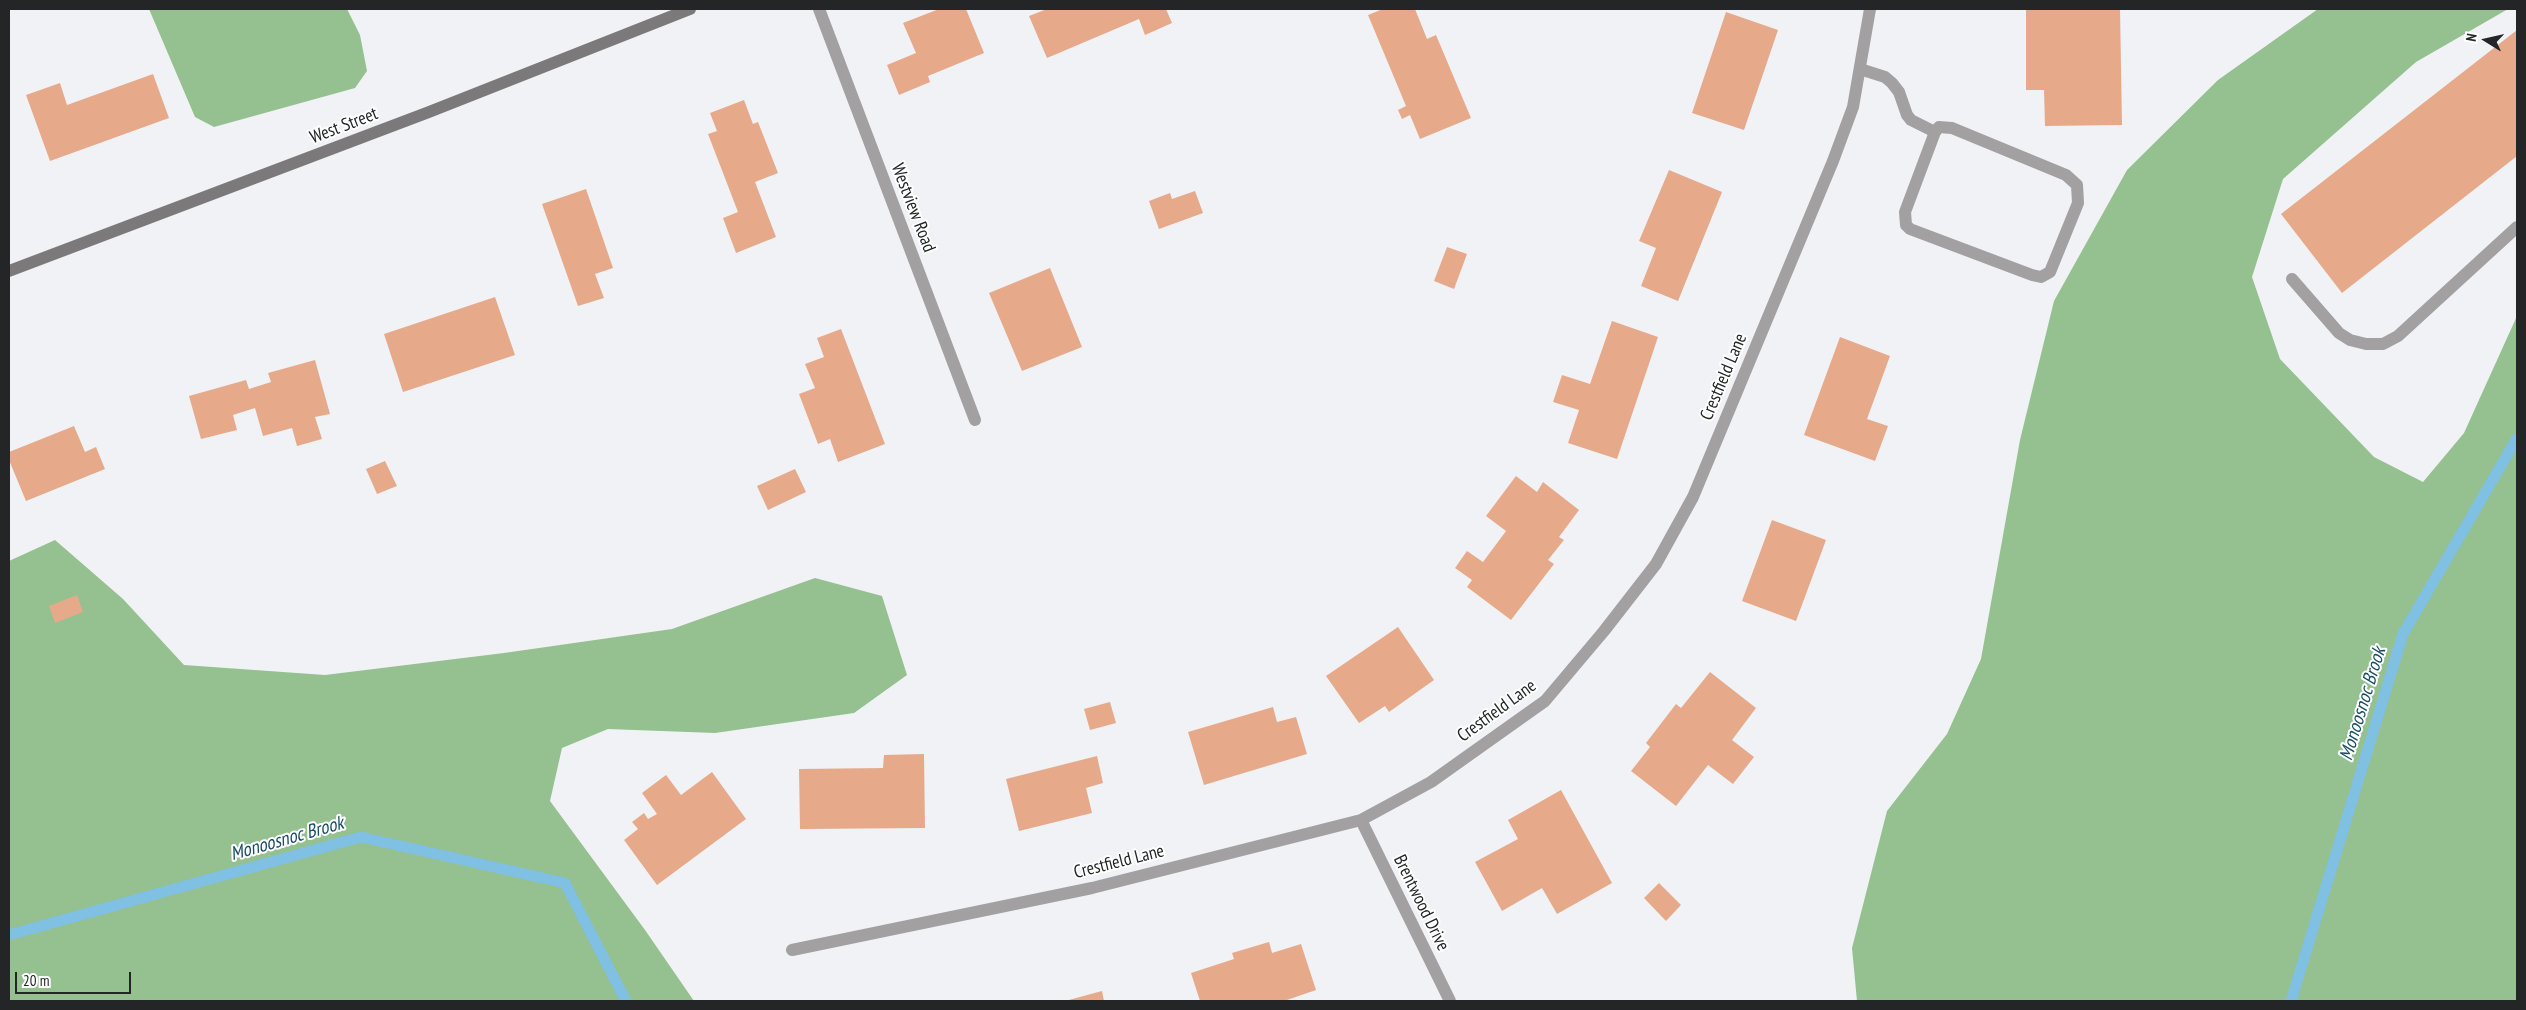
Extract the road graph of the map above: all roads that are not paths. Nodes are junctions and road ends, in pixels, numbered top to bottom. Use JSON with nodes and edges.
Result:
{"nodes":[{"id":1,"x":690,"y":9,"type":"edge"},
{"id":2,"x":819,"y":9,"type":"edge"},
{"id":3,"x":1870,"y":9,"type":"edge"},
{"id":4,"x":1860,"y":69,"type":"junction"},
{"id":5,"x":1935,"y":132,"type":"junction"},
{"id":6,"x":2517,"y":228,"type":"edge"},
{"id":7,"x":9,"y":271,"type":"edge"},
{"id":8,"x":2292,"y":279,"type":"dead end"},
{"id":9,"x":975,"y":420,"type":"dead end"},
{"id":10,"x":1360,"y":820,"type":"junction"},
{"id":11,"x":792,"y":950,"type":"dead end"},
{"id":12,"x":1450,"y":1001,"type":"edge"}],
"edges":[{"from":1,"to":7,"type":"main road","name":"West Street"},
{"from":2,"to":9,"type":"street","name":"Westview Road"},
{"from":3,"to":4,"type":"street","name":"Crestfield Lane"},
{"from":4,"to":5,"type":"street"},
{"from":4,"to":10,"type":"street","name":"Crestfield Lane"},
{"from":5,"to":5,"type":"street"},
{"from":6,"to":8,"type":"street"},
{"from":10,"to":11,"type":"street","name":"Crestfield Lane"},
{"from":10,"to":12,"type":"street","name":"Brentwood Drive"}]}
